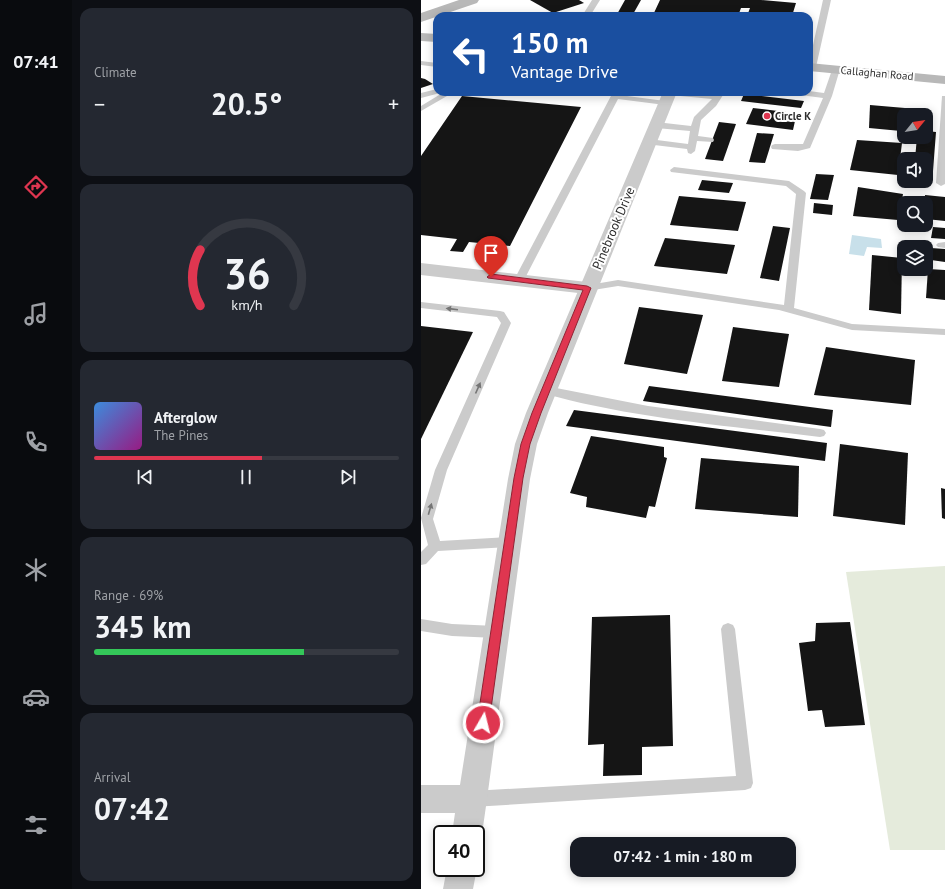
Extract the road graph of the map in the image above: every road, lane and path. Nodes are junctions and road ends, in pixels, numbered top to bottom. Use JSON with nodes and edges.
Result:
{"nodes":[{"id":1,"x":596,"y":0,"type":"edge"},
{"id":2,"x":827,"y":0,"type":"edge"},
{"id":3,"x":469,"y":1,"type":"edge"},
{"id":4,"x":438,"y":12,"type":"edge"},
{"id":5,"x":460,"y":12,"type":"edge"},
{"id":6,"x":588,"y":12,"type":"edge"},
{"id":7,"x":433,"y":14,"type":"edge"},
{"id":8,"x":421,"y":18,"type":"edge"},
{"id":9,"x":421,"y":23,"type":"edge"},
{"id":10,"x":433,"y":24,"type":"edge"},
{"id":11,"x":421,"y":37,"type":"edge"},
{"id":12,"x":433,"y":38,"type":"edge"},
{"id":13,"x":813,"y":59,"type":"edge"},
{"id":14,"x":421,"y":63,"type":"edge"},
{"id":15,"x":433,"y":64,"type":"edge"},
{"id":16,"x":813,"y":67,"type":"edge"},
{"id":17,"x":836,"y":69,"type":"junction"},
{"id":18,"x":945,"y":80,"type":"edge"},
{"id":19,"x":433,"y":92,"type":"edge"},
{"id":20,"x":813,"y":94,"type":"edge"},
{"id":21,"x":421,"y":96,"type":"edge"},
{"id":22,"x":442,"y":96,"type":"edge"},
{"id":23,"x":668,"y":96,"type":"edge"},
{"id":24,"x":718,"y":96,"type":"edge"},
{"id":25,"x":828,"y":96,"type":"junction"},
{"id":26,"x":945,"y":98,"type":"edge"},
{"id":27,"x":421,"y":109,"type":"edge"},
{"id":28,"x":652,"y":134,"type":"junction"},
{"id":29,"x":710,"y":140,"type":"dead end"},
{"id":30,"x":692,"y":141,"type":"junction"},
{"id":31,"x":775,"y":147,"type":"dead end"},
{"id":32,"x":673,"y":170,"type":"dead end"},
{"id":33,"x":941,"y":183,"type":"dead end"},
{"id":34,"x":421,"y":269,"type":"edge"},
{"id":35,"x":519,"y":280,"type":"junction"},
{"id":36,"x":587,"y":288,"type":"junction"},
{"id":37,"x":421,"y":305,"type":"edge"},
{"id":38,"x":789,"y":310,"type":"junction"},
{"id":39,"x":945,"y":332,"type":"edge"},
{"id":40,"x":546,"y":390,"type":"junction"},
{"id":41,"x":820,"y":433,"type":"dead end"},
{"id":42,"x":509,"y":542,"type":"junction"},
{"id":43,"x":435,"y":546,"type":"junction"},
{"id":44,"x":421,"y":560,"type":"edge"},
{"id":45,"x":421,"y":625,"type":"edge"},
{"id":46,"x":728,"y":629,"type":"dead end"},
{"id":47,"x":496,"y":632,"type":"junction"},
{"id":48,"x":421,"y":799,"type":"edge"},
{"id":49,"x":472,"y":799,"type":"junction"},
{"id":50,"x":468,"y":825,"type":"edge"},
{"id":51,"x":460,"y":877,"type":"edge"},
{"id":52,"x":458,"y":889,"type":"edge"}],
"edges":[{"from":1,"to":6,"type":"lane"},
{"from":2,"to":13,"type":"lane"},
{"from":3,"to":4,"type":"main road"},
{"from":3,"to":5,"type":"main road"},
{"from":7,"to":8,"type":"main road"},
{"from":9,"to":10,"type":"main road"},
{"from":11,"to":12,"type":"main road"},
{"from":14,"to":15,"type":"lane"},
{"from":16,"to":17,"type":"main road","name":"Callaghan Road"},
{"from":17,"to":18,"type":"main road","name":"Callaghan Road"},
{"from":17,"to":25,"type":"lane"},
{"from":19,"to":21,"type":"lane"},
{"from":20,"to":25,"type":"lane"},
{"from":22,"to":27,"type":"lane"},
{"from":23,"to":28,"type":"street","name":"Pinebrook Drive"},
{"from":23,"to":35,"type":"lane"},
{"from":24,"to":30,"type":"lane"},
{"from":25,"to":31,"type":"lane"},
{"from":26,"to":33,"type":"lane"},
{"from":28,"to":30,"type":"lane"},
{"from":28,"to":30,"type":"lane"},
{"from":28,"to":36,"type":"street","name":"Pinebrook Drive"},
{"from":29,"to":30,"type":"lane"},
{"from":32,"to":38,"type":"lane"},
{"from":34,"to":35,"type":"street"},
{"from":35,"to":36,"type":"street"},
{"from":36,"to":38,"type":"lane"},
{"from":36,"to":40,"type":"street","name":"Pinebrook Drive"},
{"from":43,"to":37,"type":"lane","one_way":true},
{"from":38,"to":39,"type":"lane"},
{"from":40,"to":41,"type":"lane"},
{"from":40,"to":42,"type":"street","name":"Pinebrook Drive"},
{"from":42,"to":43,"type":"lane"},
{"from":42,"to":47,"type":"street","name":"Pinebrook Drive"},
{"from":43,"to":44,"type":"lane"},
{"from":45,"to":47,"type":"lane"},
{"from":46,"to":49,"type":"lane"},
{"from":47,"to":49,"type":"street","name":"Pinebrook Drive"},
{"from":48,"to":49,"type":"street"},
{"from":49,"to":50,"type":"street","name":"Pinebrook Drive"},
{"from":51,"to":52,"type":"street"}]}
